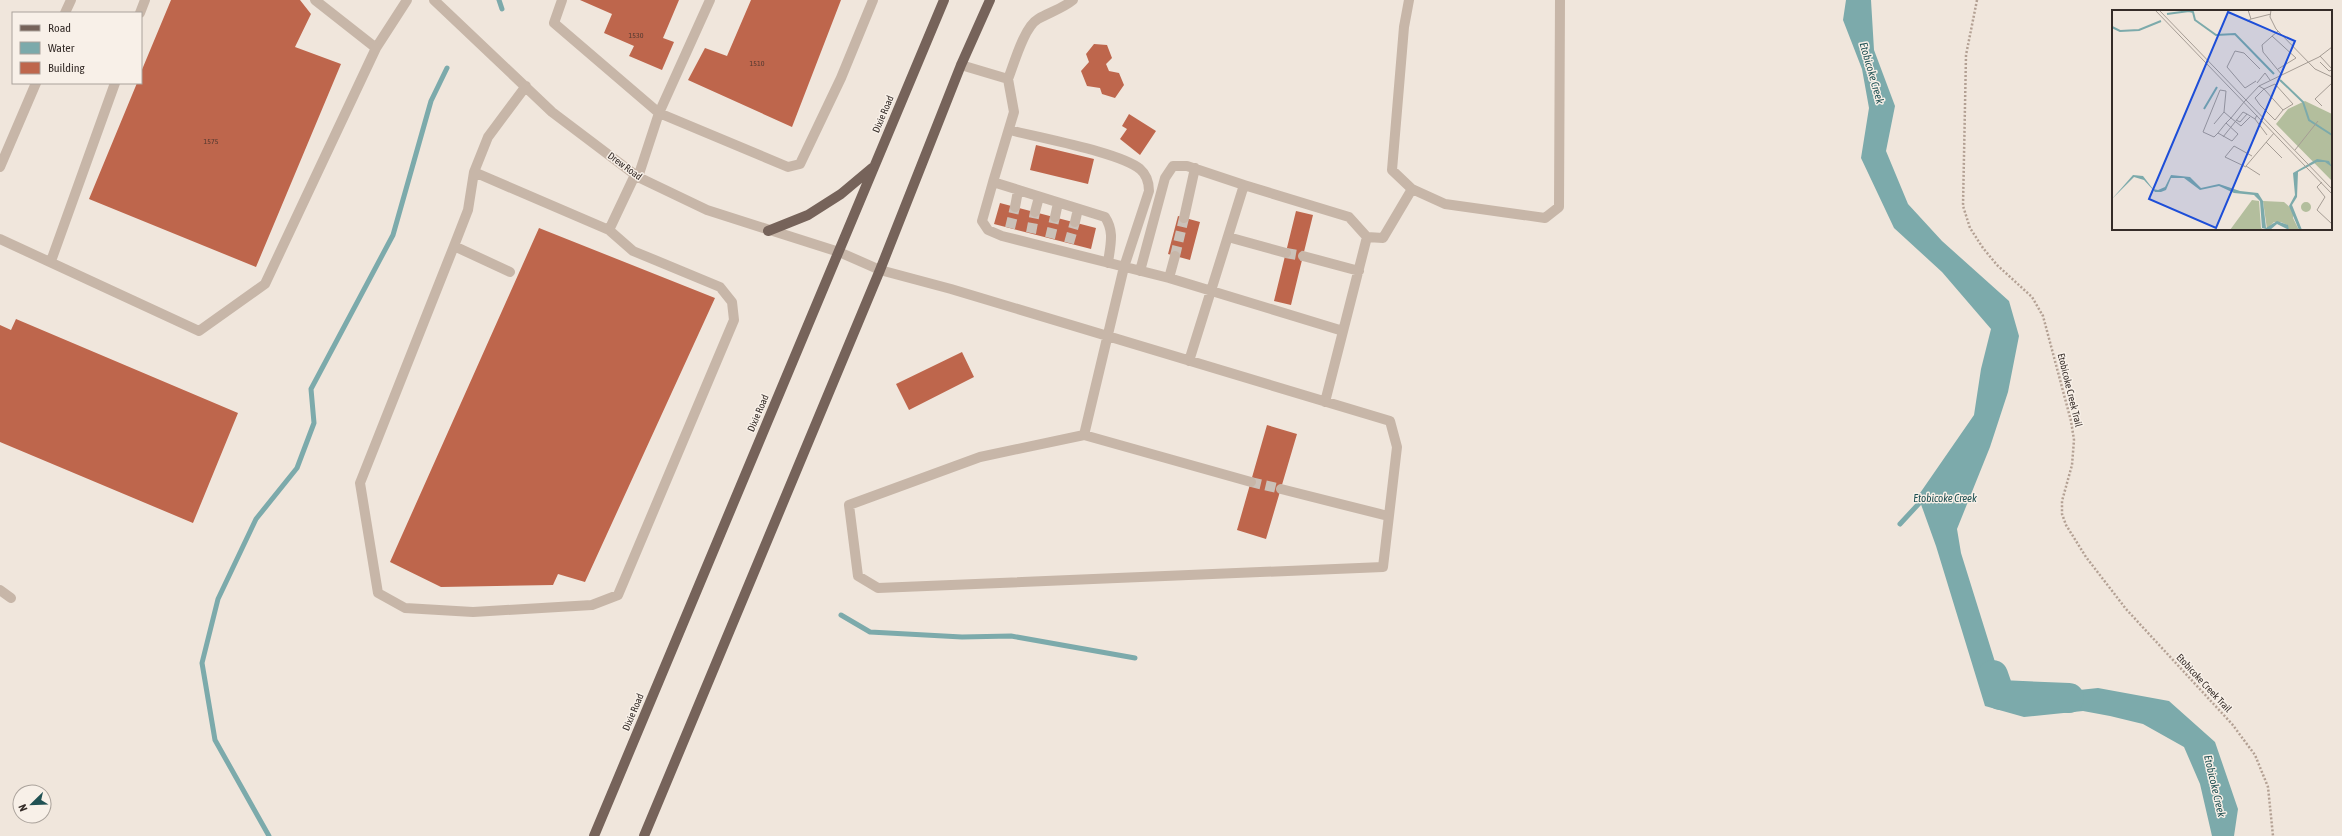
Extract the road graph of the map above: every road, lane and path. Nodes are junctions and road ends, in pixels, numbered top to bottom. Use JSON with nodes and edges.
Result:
{"nodes":[{"id":1,"x":71,"y":0,"type":"edge"},
{"id":2,"x":145,"y":0,"type":"edge"},
{"id":3,"x":315,"y":0,"type":"edge"},
{"id":4,"x":407,"y":0,"type":"edge"},
{"id":5,"x":434,"y":0,"type":"edge"},
{"id":6,"x":562,"y":0,"type":"edge"},
{"id":7,"x":710,"y":0,"type":"edge"},
{"id":8,"x":873,"y":0,"type":"edge"},
{"id":9,"x":944,"y":0,"type":"edge"},
{"id":10,"x":990,"y":0,"type":"edge"},
{"id":11,"x":1073,"y":0,"type":"edge"},
{"id":12,"x":1409,"y":0,"type":"edge"},
{"id":13,"x":1560,"y":0,"type":"edge"},
{"id":14,"x":1977,"y":0,"type":"edge"},
{"id":15,"x":65,"y":12,"type":"edge"},
{"id":16,"x":140,"y":12,"type":"edge"},
{"id":17,"x":376,"y":48,"type":"junction"},
{"id":18,"x":961,"y":65,"type":"junction"},
{"id":19,"x":1008,"y":79,"type":"junction"},
{"id":20,"x":36,"y":84,"type":"edge"},
{"id":21,"x":115,"y":84,"type":"edge"},
{"id":22,"x":526,"y":86,"type":"junction"},
{"id":23,"x":659,"y":113,"type":"junction"},
{"id":24,"x":1010,"y":130,"type":"junction"},
{"id":25,"x":0,"y":167,"type":"edge"},
{"id":26,"x":874,"y":167,"type":"junction"},
{"id":27,"x":1194,"y":168,"type":"junction"},
{"id":28,"x":474,"y":172,"type":"junction"},
{"id":29,"x":636,"y":176,"type":"junction"},
{"id":30,"x":993,"y":182,"type":"junction"},
{"id":31,"x":1244,"y":185,"type":"junction"},
{"id":32,"x":1412,"y":189,"type":"junction"},
{"id":33,"x":1018,"y":191,"type":"junction"},
{"id":34,"x":1039,"y":197,"type":"junction"},
{"id":35,"x":1058,"y":203,"type":"junction"},
{"id":36,"x":1016,"y":207,"type":"tunnel mouth"},
{"id":37,"x":1078,"y":209,"type":"junction"},
{"id":38,"x":1035,"y":212,"type":"tunnel mouth"},
{"id":39,"x":1055,"y":217,"type":"tunnel mouth"},
{"id":40,"x":1184,"y":218,"type":"tunnel mouth"},
{"id":41,"x":1075,"y":222,"type":"tunnel mouth"},
{"id":42,"x":1010,"y":228,"type":"tunnel mouth"},
{"id":43,"x":609,"y":230,"type":"junction"},
{"id":44,"x":768,"y":231,"type":"junction"},
{"id":45,"x":1030,"y":233,"type":"tunnel mouth"},
{"id":46,"x":1228,"y":237,"type":"junction"},
{"id":47,"x":1367,"y":237,"type":"junction"},
{"id":48,"x":1008,"y":238,"type":"junction"},
{"id":49,"x":0,"y":239,"type":"edge"},
{"id":50,"x":1028,"y":243,"type":"junction"},
{"id":51,"x":454,"y":246,"type":"junction"},
{"id":52,"x":839,"y":252,"type":"junction"},
{"id":53,"x":1286,"y":253,"type":"tunnel mouth"},
{"id":54,"x":1175,"y":256,"type":"tunnel mouth"},
{"id":55,"x":1303,"y":256,"type":"tunnel mouth"},
{"id":56,"x":51,"y":261,"type":"junction"},
{"id":57,"x":1108,"y":263,"type":"junction"},
{"id":58,"x":1124,"y":266,"type":"junction"},
{"id":59,"x":880,"y":270,"type":"junction"},
{"id":60,"x":1140,"y":271,"type":"junction"},
{"id":61,"x":1359,"y":271,"type":"junction"},
{"id":62,"x":510,"y":272,"type":"dead end"},
{"id":63,"x":1169,"y":278,"type":"junction"},
{"id":64,"x":1210,"y":290,"type":"junction"},
{"id":65,"x":1343,"y":331,"type":"junction"},
{"id":66,"x":1106,"y":335,"type":"junction"},
{"id":67,"x":1189,"y":361,"type":"junction"},
{"id":68,"x":1324,"y":402,"type":"junction"},
{"id":69,"x":1084,"y":435,"type":"junction"},
{"id":70,"x":1251,"y":482,"type":"tunnel mouth"},
{"id":71,"x":1281,"y":489,"type":"tunnel mouth"},
{"id":72,"x":1388,"y":516,"type":"junction"},
{"id":73,"x":0,"y":590,"type":"edge"},
{"id":74,"x":11,"y":598,"type":"dead end"},
{"id":75,"x":594,"y":836,"type":"edge"},
{"id":76,"x":644,"y":836,"type":"edge"},
{"id":77,"x":2273,"y":836,"type":"edge"}],
"edges":[{"from":1,"to":15,"type":"street"},
{"from":2,"to":16,"type":"street"},
{"from":3,"to":17,"type":"street"},
{"from":4,"to":17,"type":"street"},
{"from":5,"to":22,"type":"street","name":"Drew Road"},
{"from":6,"to":23,"type":"street"},
{"from":7,"to":23,"type":"street"},
{"from":8,"to":23,"type":"street"},
{"from":9,"to":26,"type":"main road","name":"Dixie Road"},
{"from":10,"to":18,"type":"main road"},
{"from":11,"to":19,"type":"street"},
{"from":12,"to":32,"type":"street"},
{"from":13,"to":32,"type":"street"},
{"from":14,"to":77,"type":"path","name":"Etobicoke Creek Trail"},
{"from":17,"to":56,"type":"street"},
{"from":18,"to":19,"type":"street"},
{"from":18,"to":59,"type":"main road"},
{"from":19,"to":24,"type":"street"},
{"from":20,"to":25,"type":"street"},
{"from":21,"to":56,"type":"street"},
{"from":22,"to":28,"type":"street"},
{"from":22,"to":29,"type":"street","name":"Drew Road"},
{"from":23,"to":29,"type":"street"},
{"from":24,"to":30,"type":"street"},
{"from":24,"to":58,"type":"street"},
{"from":26,"to":44,"type":"main road"},
{"from":26,"to":52,"type":"main road","name":"Dixie Road"},
{"from":27,"to":31,"type":"street"},
{"from":27,"to":40,"type":"street"},
{"from":27,"to":60,"type":"street"},
{"from":28,"to":43,"type":"street"},
{"from":28,"to":51,"type":"street"},
{"from":29,"to":43,"type":"street"},
{"from":29,"to":44,"type":"street","name":"Drew Road"},
{"from":30,"to":33,"type":"street"},
{"from":30,"to":48,"type":"street"},
{"from":31,"to":46,"type":"street"},
{"from":31,"to":47,"type":"street"},
{"from":32,"to":47,"type":"street"},
{"from":33,"to":34,"type":"street"},
{"from":33,"to":36,"type":"street"},
{"from":34,"to":35,"type":"street"},
{"from":34,"to":38,"type":"street"},
{"from":35,"to":37,"type":"street"},
{"from":35,"to":39,"type":"street"},
{"from":37,"to":41,"type":"street"},
{"from":37,"to":57,"type":"street"},
{"from":42,"to":48,"type":"street"},
{"from":43,"to":51,"type":"street"},
{"from":44,"to":52,"type":"street","name":"Drew Road"},
{"from":45,"to":50,"type":"street"},
{"from":46,"to":53,"type":"street"},
{"from":46,"to":64,"type":"street"},
{"from":47,"to":61,"type":"street"},
{"from":48,"to":50,"type":"street"},
{"from":49,"to":56,"type":"street"},
{"from":50,"to":57,"type":"street"},
{"from":51,"to":62,"type":"street"},
{"from":52,"to":59,"type":"street","name":"Drew Road"},
{"from":52,"to":75,"type":"main road","name":"Dixie Road"},
{"from":54,"to":63,"type":"street"},
{"from":55,"to":61,"type":"street"},
{"from":57,"to":58,"type":"street"},
{"from":58,"to":60,"type":"street"},
{"from":58,"to":66,"type":"street"},
{"from":59,"to":66,"type":"street","name":"Drew Road"},
{"from":59,"to":76,"type":"main road"},
{"from":60,"to":63,"type":"street"},
{"from":61,"to":65,"type":"street"},
{"from":63,"to":64,"type":"street"},
{"from":64,"to":65,"type":"street"},
{"from":64,"to":67,"type":"street"},
{"from":65,"to":68,"type":"street"},
{"from":66,"to":67,"type":"street","name":"Drew Road"},
{"from":66,"to":69,"type":"street"},
{"from":67,"to":68,"type":"street","name":"Drew Road"},
{"from":68,"to":72,"type":"street","name":"Drew Road"},
{"from":69,"to":70,"type":"street"},
{"from":69,"to":72,"type":"street"},
{"from":71,"to":72,"type":"street"},
{"from":73,"to":74,"type":"street"}]}
